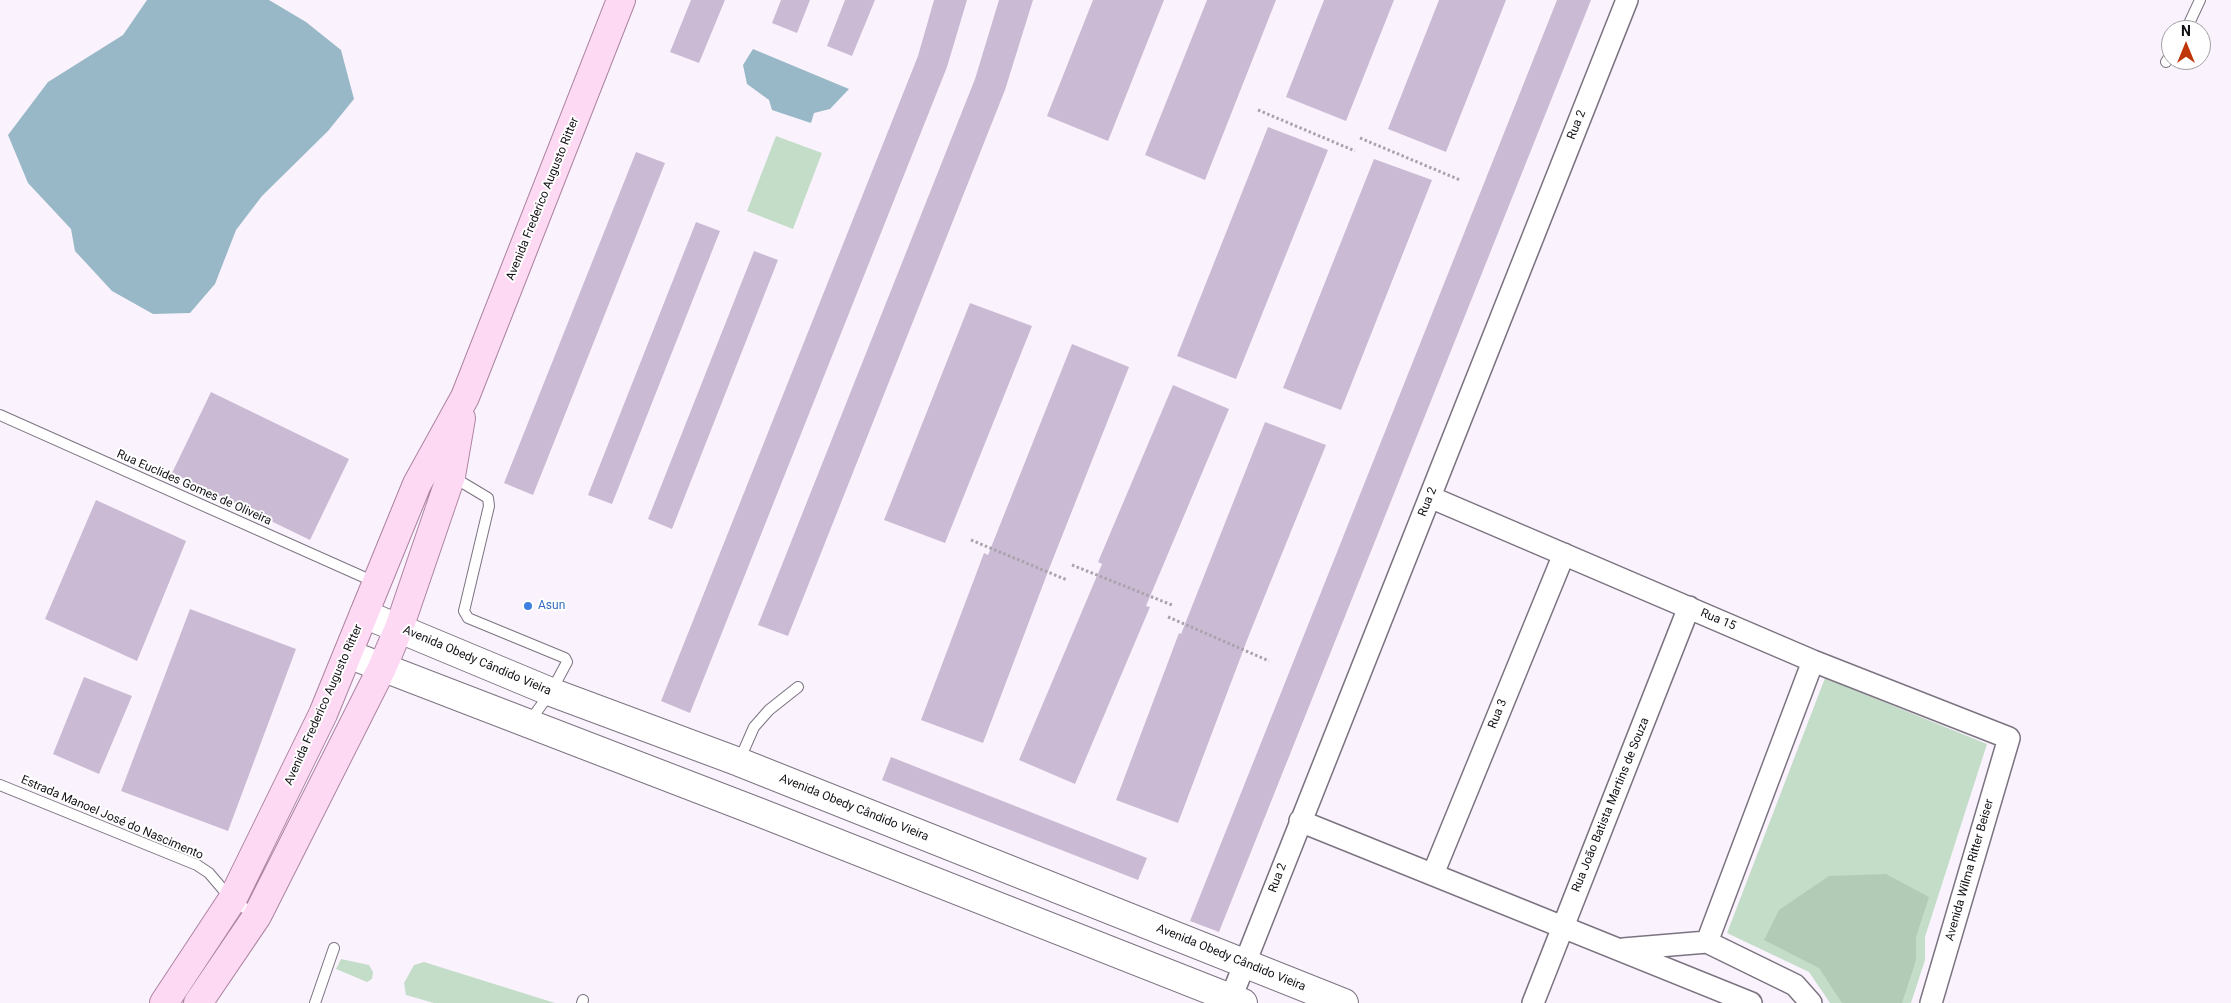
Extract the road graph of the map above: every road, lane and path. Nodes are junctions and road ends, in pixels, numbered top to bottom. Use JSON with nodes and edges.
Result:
{"nodes":[{"id":1,"x":621,"y":0,"type":"edge"},
{"id":2,"x":1627,"y":0,"type":"edge"},
{"id":3,"x":2200,"y":0,"type":"edge"},
{"id":4,"x":2191,"y":20,"type":"edge"},
{"id":5,"x":1258,"y":110,"type":"dead end"},
{"id":6,"x":1360,"y":138,"type":"dead end"},
{"id":7,"x":1356,"y":151,"type":"dead end"},
{"id":8,"x":1460,"y":180,"type":"dead end"},
{"id":9,"x":465,"y":397,"type":"junction"},
{"id":10,"x":0,"y":415,"type":"edge"},
{"id":11,"x":451,"y":476,"type":"junction"},
{"id":12,"x":1430,"y":497,"type":"junction"},
{"id":13,"x":971,"y":540,"type":"dead end"},
{"id":14,"x":1564,"y":554,"type":"junction"},
{"id":15,"x":1072,"y":565,"type":"dead end"},
{"id":16,"x":1067,"y":580,"type":"dead end"},
{"id":17,"x":378,"y":583,"type":"junction"},
{"id":18,"x":1172,"y":605,"type":"dead end"},
{"id":19,"x":1689,"y":608,"type":"junction"},
{"id":20,"x":364,"y":614,"type":"junction"},
{"id":21,"x":1168,"y":617,"type":"dead end"},
{"id":22,"x":399,"y":628,"type":"junction"},
{"id":23,"x":348,"y":654,"type":"junction"},
{"id":24,"x":1269,"y":661,"type":"dead end"},
{"id":25,"x":1813,"y":661,"type":"junction"},
{"id":26,"x":382,"y":668,"type":"junction"},
{"id":27,"x":798,"y":687,"type":"dead end"},
{"id":28,"x":551,"y":692,"type":"junction"},
{"id":29,"x":528,"y":723,"type":"junction"},
{"id":30,"x":2009,"y":738,"type":"joint"},
{"id":31,"x":739,"y":762,"type":"junction"},
{"id":32,"x":776,"y":777,"type":"junction"},
{"id":33,"x":0,"y":785,"type":"edge"},
{"id":34,"x":761,"y":813,"type":"junction"},
{"id":35,"x":1300,"y":820,"type":"junction"},
{"id":36,"x":1433,"y":874,"type":"junction"},
{"id":37,"x":232,"y":900,"type":"junction"},
{"id":38,"x":257,"y":916,"type":"junction"},
{"id":39,"x":1563,"y":927,"type":"junction"},
{"id":40,"x":1707,"y":942,"type":"junction"},
{"id":41,"x":334,"y":948,"type":"dead end"},
{"id":42,"x":1618,"y":949,"type":"junction"},
{"id":43,"x":1244,"y":963,"type":"junction"},
{"id":44,"x":1234,"y":1001,"type":"edge"},
{"id":45,"x":164,"y":1003,"type":"edge"},
{"id":46,"x":198,"y":1003,"type":"edge"},
{"id":47,"x":315,"y":1003,"type":"edge"},
{"id":48,"x":1344,"y":1003,"type":"edge"},
{"id":49,"x":1533,"y":1003,"type":"edge"},
{"id":50,"x":1751,"y":1003,"type":"edge"},
{"id":51,"x":1811,"y":1003,"type":"edge"},
{"id":52,"x":1931,"y":1003,"type":"edge"}],
"edges":[{"from":1,"to":9,"type":"main road","name":"Avenida Frederico Augusto Ritter"},
{"from":2,"to":12,"type":"street","name":"Rua 2"},
{"from":3,"to":4,"type":"lane"},
{"from":5,"to":7,"type":"path"},
{"from":6,"to":8,"type":"path"},
{"from":9,"to":11,"type":"main road","name":"Avenida Frederico Augusto Ritter"},
{"from":9,"to":17,"type":"main road","name":"Avenida Frederico Augusto Ritter"},
{"from":10,"to":17,"type":"lane","name":"Rua Euclides Gomes de Oliveira"},
{"from":11,"to":22,"type":"main road","name":"Avenida Frederico Augusto Ritter"},
{"from":11,"to":28,"type":"lane"},
{"from":12,"to":14,"type":"street","name":"Rua 15"},
{"from":12,"to":35,"type":"street","name":"Rua 2"},
{"from":13,"to":16,"type":"path"},
{"from":14,"to":19,"type":"street","name":"Rua 15"},
{"from":14,"to":36,"type":"street","name":"Rua 3"},
{"from":15,"to":18,"type":"path"},
{"from":17,"to":20,"type":"main road","name":"Avenida Frederico Augusto Ritter"},
{"from":17,"to":22,"type":"main road"},
{"from":19,"to":25,"type":"street","name":"Rua 15"},
{"from":19,"to":39,"type":"street","name":"Rua João Batista Martins de Souza"},
{"from":20,"to":22,"type":"main road","name":"Avenida Obedy Cândido Vieira"},
{"from":20,"to":23,"type":"main road","name":"Avenida Frederico Augusto Ritter"},
{"from":21,"to":24,"type":"path"},
{"from":22,"to":26,"type":"main road","name":"Avenida Frederico Augusto Ritter"},
{"from":22,"to":28,"type":"main road","name":"Avenida Obedy Cândido Vieira"},
{"from":23,"to":26,"type":"main road"},
{"from":23,"to":37,"type":"main road","name":"Avenida Frederico Augusto Ritter"},
{"from":25,"to":30,"type":"street","name":"Rua 15"},
{"from":25,"to":40,"type":"street"},
{"from":26,"to":29,"type":"main road"},
{"from":26,"to":38,"type":"main road","name":"Avenida Frederico Augusto Ritter"},
{"from":27,"to":31,"type":"lane"},
{"from":28,"to":29,"type":"lane"},
{"from":28,"to":31,"type":"main road","name":"Avenida Obedy Cândido Vieira"},
{"from":29,"to":34,"type":"main road"},
{"from":30,"to":52,"type":"street","name":"Avenida Wilma Ritter Beiser"},
{"from":31,"to":32,"type":"main road","name":"Avenida Obedy Cândido Vieira"},
{"from":32,"to":34,"type":"main road"},
{"from":32,"to":43,"type":"main road","name":"Avenida Obedy Cândido Vieira"},
{"from":33,"to":37,"type":"lane","name":"Estrada Manoel José do Nascimento"},
{"from":34,"to":44,"type":"main road"},
{"from":35,"to":36,"type":"street"},
{"from":35,"to":43,"type":"street","name":"Rua 2"},
{"from":36,"to":39,"type":"street"},
{"from":37,"to":38,"type":"lane","name":"Estrada Manoel José do Nascimento"},
{"from":37,"to":45,"type":"main road","name":"Avenida Frederico Augusto Ritter"},
{"from":38,"to":46,"type":"main road","name":"Avenida Frederico Augusto Ritter"},
{"from":39,"to":42,"type":"street"},
{"from":39,"to":49,"type":"street","name":"Rua João Batista Martins de Souza"},
{"from":40,"to":42,"type":"street"},
{"from":40,"to":51,"type":"street"},
{"from":41,"to":47,"type":"lane"},
{"from":42,"to":50,"type":"street"},
{"from":43,"to":44,"type":"street","name":"Rua 2"},
{"from":43,"to":48,"type":"main road","name":"Avenida Obedy Cândido Vieira"}]}
